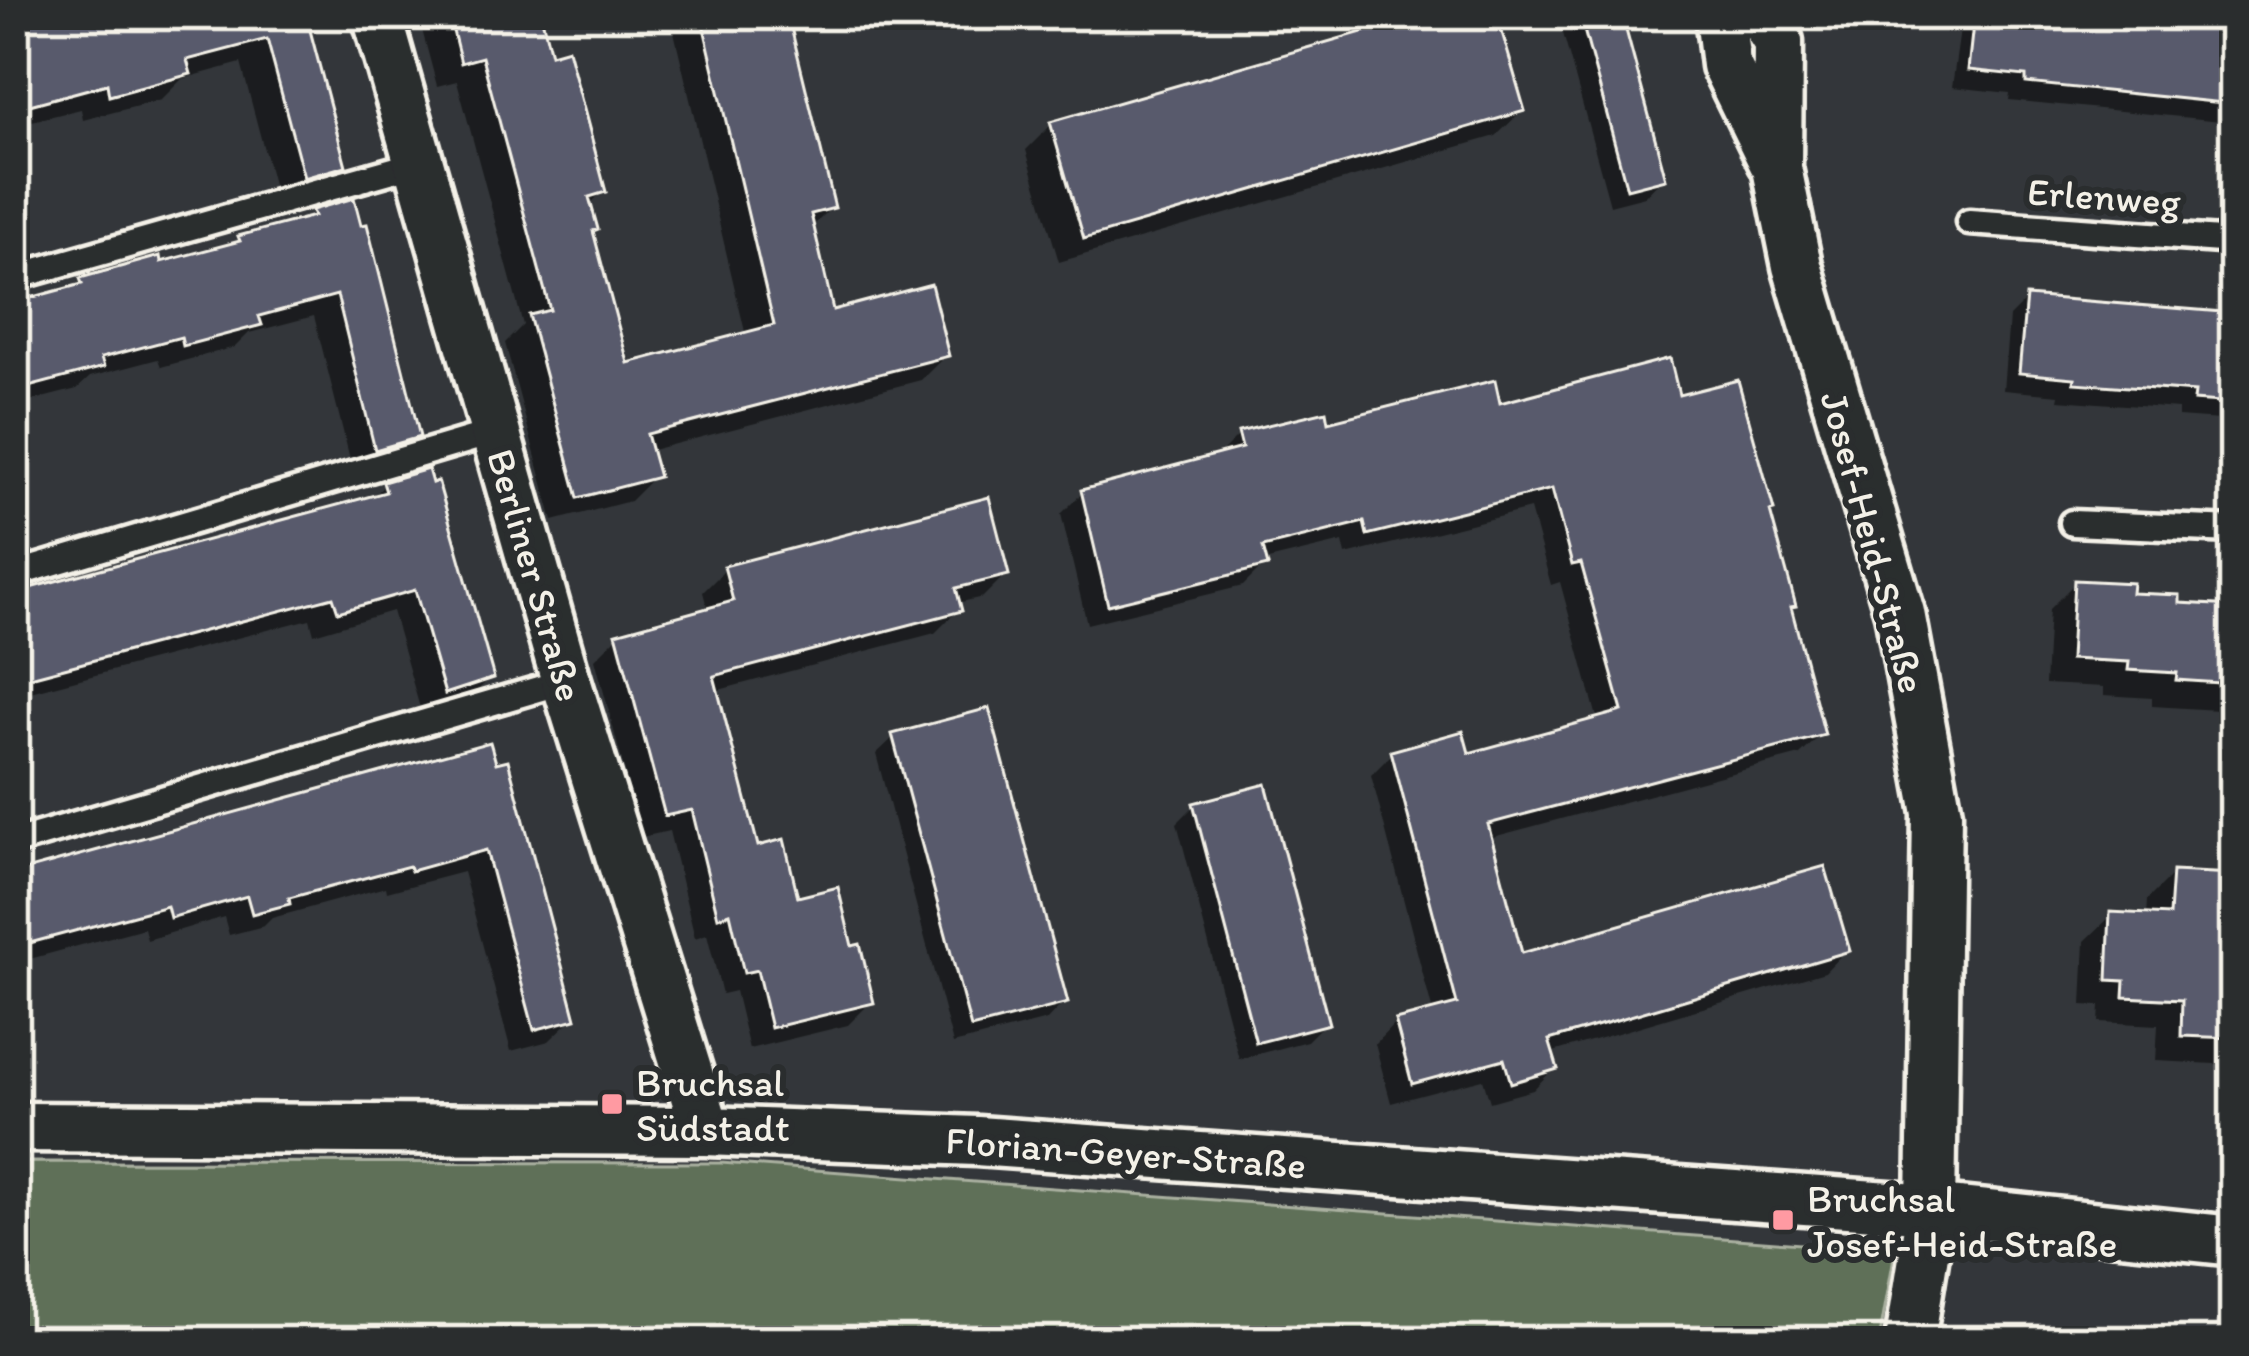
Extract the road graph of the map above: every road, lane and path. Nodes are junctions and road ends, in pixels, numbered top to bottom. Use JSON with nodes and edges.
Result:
{"nodes":[{"id":1,"x":377,"y":15,"type":"edge"},
{"id":2,"x":1720,"y":15,"type":"edge"},
{"id":3,"x":1761,"y":15,"type":"edge"},
{"id":4,"x":418,"y":163,"type":"junction"},
{"id":5,"x":1777,"y":168,"type":"junction"},
{"id":6,"x":1969,"y":222,"type":"dead end"},
{"id":7,"x":2234,"y":241,"type":"edge"},
{"id":8,"x":15,"y":277,"type":"edge"},
{"id":9,"x":495,"y":432,"type":"junction"},
{"id":10,"x":2072,"y":523,"type":"dead end"},
{"id":11,"x":2234,"y":530,"type":"edge"},
{"id":12,"x":15,"y":574,"type":"edge"},
{"id":13,"x":566,"y":682,"type":"junction"},
{"id":14,"x":15,"y":842,"type":"edge"},
{"id":15,"x":15,"y":1127,"type":"edge"},
{"id":16,"x":706,"y":1131,"type":"junction"},
{"id":17,"x":1931,"y":1209,"type":"junction"},
{"id":18,"x":2234,"y":1241,"type":"edge"},
{"id":19,"x":1910,"y":1341,"type":"edge"}],
"edges":[{"from":1,"to":4,"type":"street","name":"Berliner Straße"},
{"from":2,"to":5,"type":"street","name":"Josef-Heid-Straße"},
{"from":3,"to":5,"type":"street","name":"Josef-Heid-Straße"},
{"from":4,"to":8,"type":"lane"},
{"from":4,"to":9,"type":"street","name":"Berliner Straße"},
{"from":5,"to":17,"type":"street","name":"Josef-Heid-Straße"},
{"from":6,"to":7,"type":"lane","name":"Erlenweg"},
{"from":9,"to":12,"type":"lane"},
{"from":9,"to":13,"type":"street","name":"Berliner Straße"},
{"from":10,"to":11,"type":"lane"},
{"from":13,"to":14,"type":"lane"},
{"from":13,"to":16,"type":"street","name":"Berliner Straße"},
{"from":15,"to":16,"type":"street","name":"Florian-Geyer-Straße"},
{"from":16,"to":17,"type":"street","name":"Florian-Geyer-Straße"},
{"from":17,"to":18,"type":"street","name":"Florian-Geyer-Straße"},
{"from":17,"to":19,"type":"street","name":"Josef-Heid-Straße"}]}
